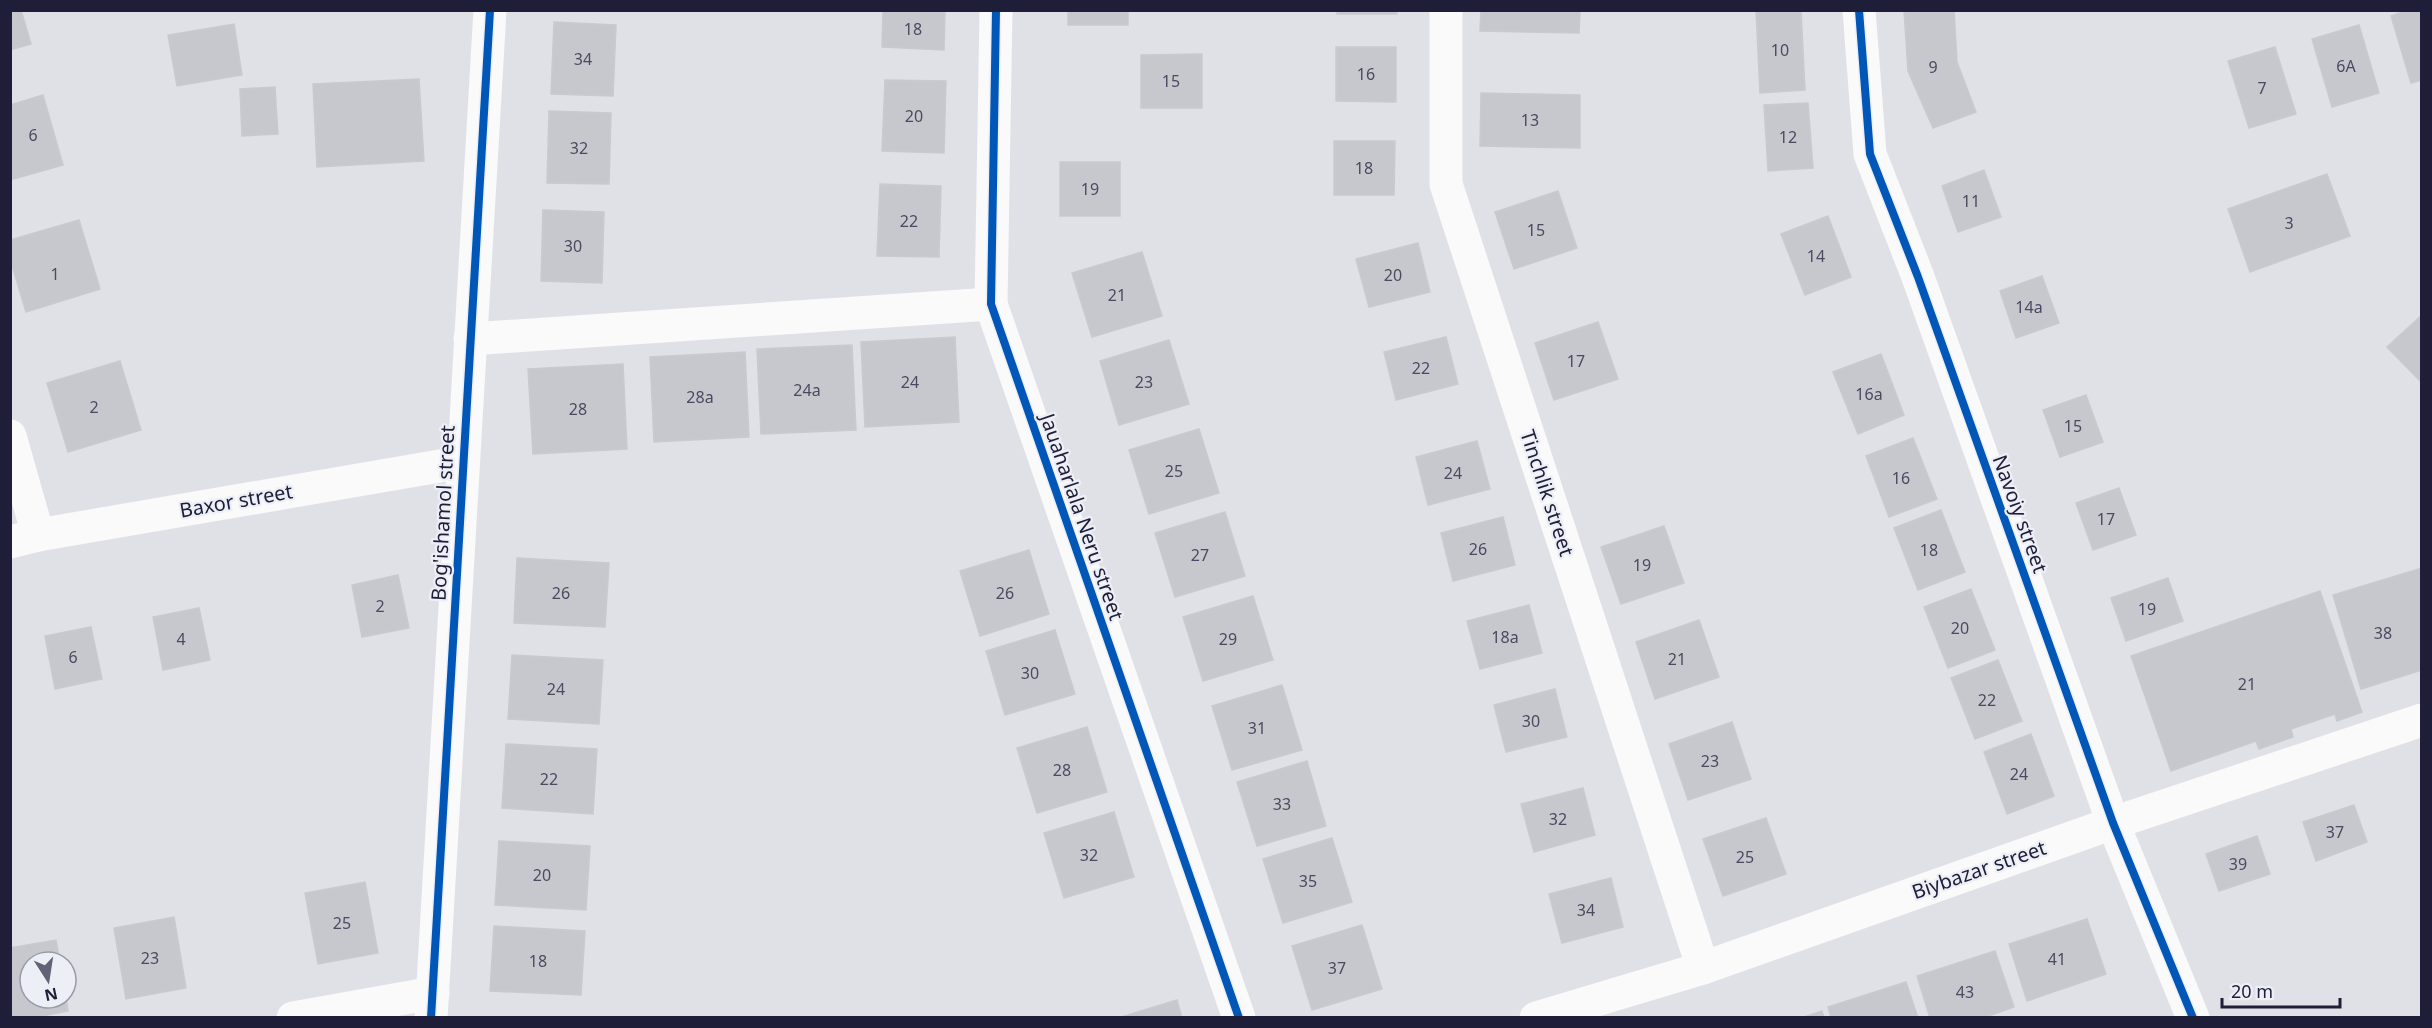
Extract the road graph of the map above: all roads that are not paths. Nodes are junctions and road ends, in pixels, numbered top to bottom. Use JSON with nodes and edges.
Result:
{"nodes":[{"id":1,"x":489,"y":10,"type":"edge"},
{"id":2,"x":996,"y":10,"type":"edge"},
{"id":3,"x":1446,"y":10,"type":"edge"},
{"id":4,"x":1859,"y":10,"type":"edge"},
{"id":5,"x":991,"y":304,"type":"junction"},
{"id":6,"x":470,"y":339,"type":"junction"},
{"id":7,"x":10,"y":436,"type":"edge"},
{"id":8,"x":463,"y":462,"type":"junction"},
{"id":9,"x":24,"y":539,"type":"edge"},
{"id":10,"x":2421,"y":720,"type":"edge"},
{"id":11,"x":2113,"y":823,"type":"junction"},
{"id":12,"x":1702,"y":968,"type":"junction"},
{"id":13,"x":432,"y":1005,"type":"edge"},
{"id":14,"x":293,"y":1017,"type":"edge"},
{"id":15,"x":1239,"y":1017,"type":"edge"},
{"id":16,"x":1536,"y":1017,"type":"edge"},
{"id":17,"x":2193,"y":1017,"type":"edge"}],
"edges":[{"from":1,"to":6,"type":"street","name":"Bog'ishamol street"},
{"from":2,"to":5,"type":"street","name":"Jauaharlala Neru street"},
{"from":3,"to":12,"type":"street","name":"Tinchlik street"},
{"from":4,"to":11,"type":"street","name":"Navoiy street"},
{"from":5,"to":6,"type":"street"},
{"from":5,"to":15,"type":"street","name":"Jauaharlala Neru street"},
{"from":6,"to":8,"type":"street","name":"Bog'ishamol street"},
{"from":7,"to":9,"type":"street"},
{"from":8,"to":9,"type":"street","name":"Baxor street"},
{"from":8,"to":13,"type":"street","name":"Bog'ishamol street"},
{"from":10,"to":11,"type":"street","name":"Biybazar street"},
{"from":11,"to":12,"type":"street","name":"Biybazar street"},
{"from":11,"to":17,"type":"street","name":"Navoiy street"},
{"from":12,"to":16,"type":"street","name":"Biybazar street"},
{"from":13,"to":14,"type":"street"}]}
